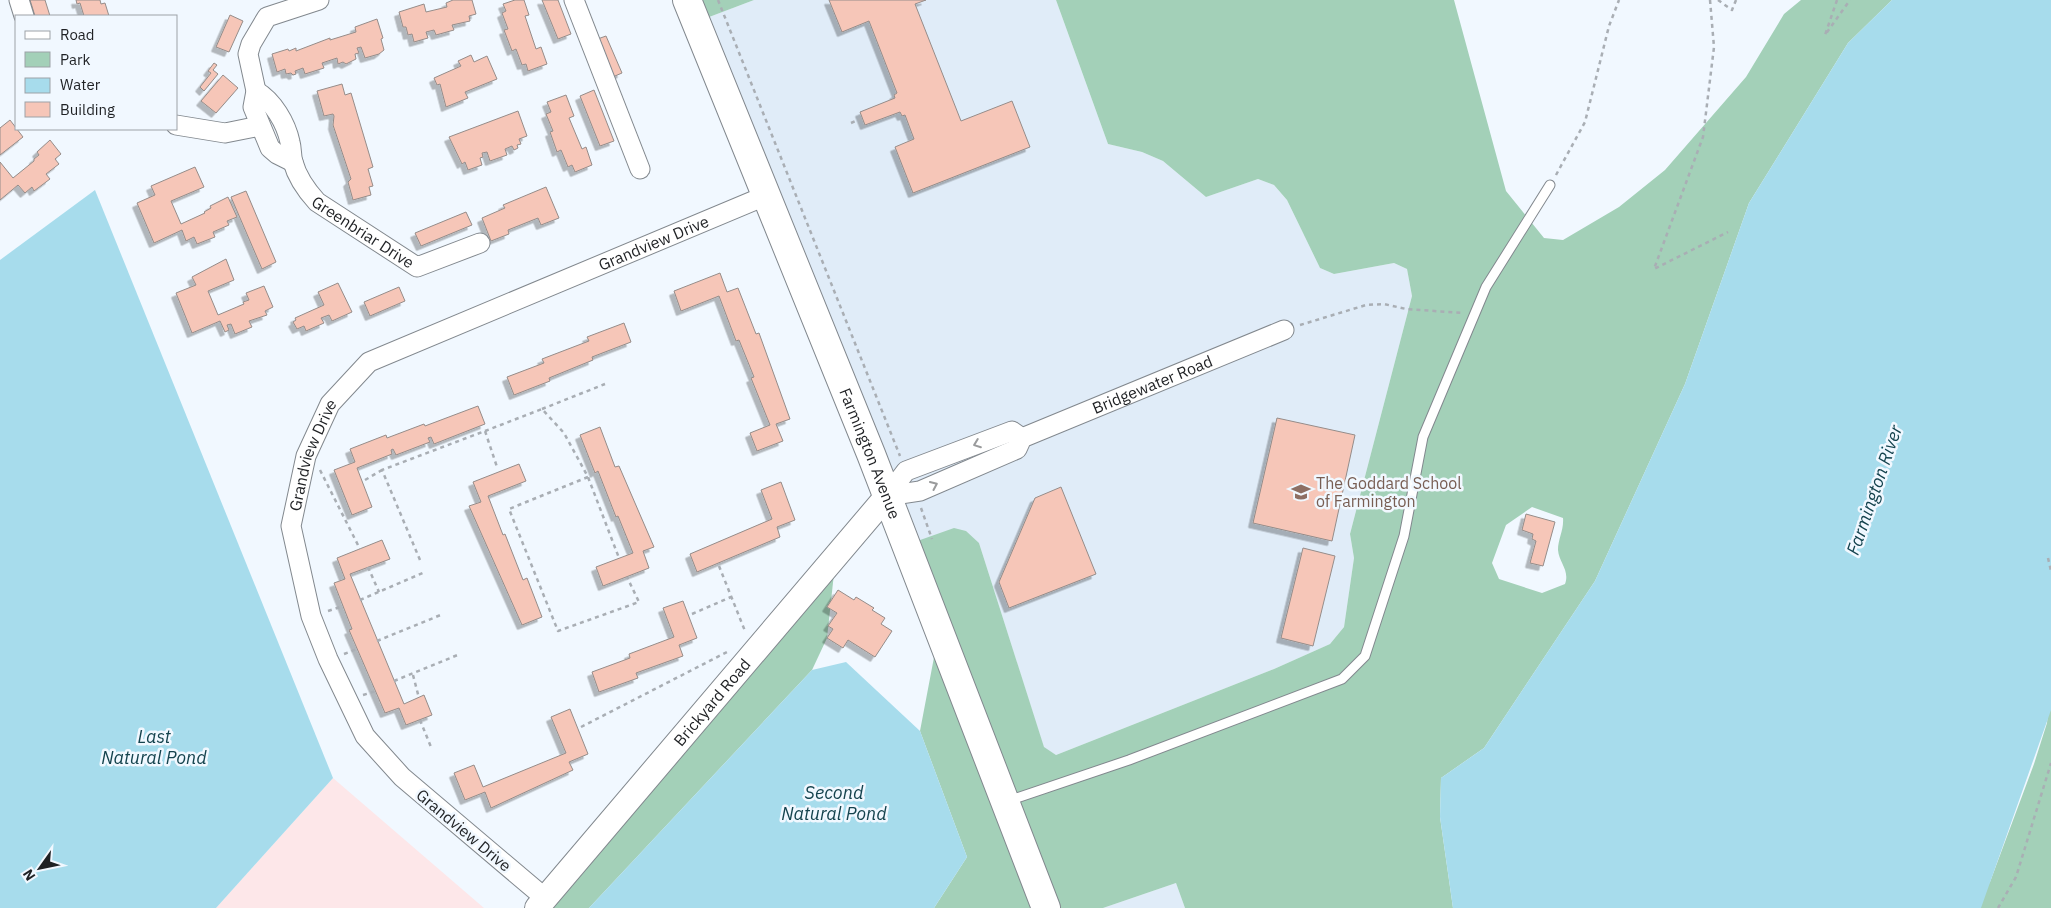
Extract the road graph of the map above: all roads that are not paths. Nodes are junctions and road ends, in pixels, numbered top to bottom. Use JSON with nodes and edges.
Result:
{"nodes":[{"id":1,"x":19,"y":0,"type":"edge"},
{"id":2,"x":320,"y":0,"type":"edge"},
{"id":3,"x":574,"y":0,"type":"edge"},
{"id":4,"x":687,"y":0,"type":"edge"},
{"id":5,"x":24,"y":15,"type":"edge"},
{"id":6,"x":256,"y":90,"type":"junction"},
{"id":7,"x":178,"y":125,"type":"edge"},
{"id":8,"x":260,"y":126,"type":"junction"},
{"id":9,"x":293,"y":162,"type":"junction"},
{"id":10,"x":640,"y":169,"type":"dead end"},
{"id":11,"x":1550,"y":185,"type":"road end"},
{"id":12,"x":765,"y":196,"type":"junction"},
{"id":13,"x":480,"y":243,"type":"dead end"},
{"id":14,"x":1284,"y":330,"type":"road end"},
{"id":15,"x":887,"y":496,"type":"junction"},
{"id":16,"x":1006,"y":802,"type":"junction"},
{"id":17,"x":541,"y":903,"type":"edge"},
{"id":18,"x":1046,"y":908,"type":"edge"}],
"edges":[{"from":1,"to":5,"type":"street"},
{"from":2,"to":6,"type":"street"},
{"from":3,"to":10,"type":"street"},
{"from":4,"to":12,"type":"main road","name":"Farmington Avenue"},
{"from":6,"to":8,"type":"street"},
{"from":6,"to":9,"type":"street","name":"Greenbriar Drive"},
{"from":7,"to":8,"type":"street"},
{"from":8,"to":9,"type":"street"},
{"from":9,"to":13,"type":"street","name":"Greenbriar Drive"},
{"from":11,"to":16,"type":"lane"},
{"from":12,"to":15,"type":"main road","name":"Farmington Avenue"},
{"from":12,"to":17,"type":"street","name":"Grandview Drive"},
{"from":14,"to":15,"type":"street","name":"Bridgewater Road"},
{"from":15,"to":16,"type":"main road","name":"Farmington Avenue"},
{"from":15,"to":17,"type":"street","name":"Brickyard Road"},
{"from":16,"to":18,"type":"main road","name":"Farmington Avenue"}]}
